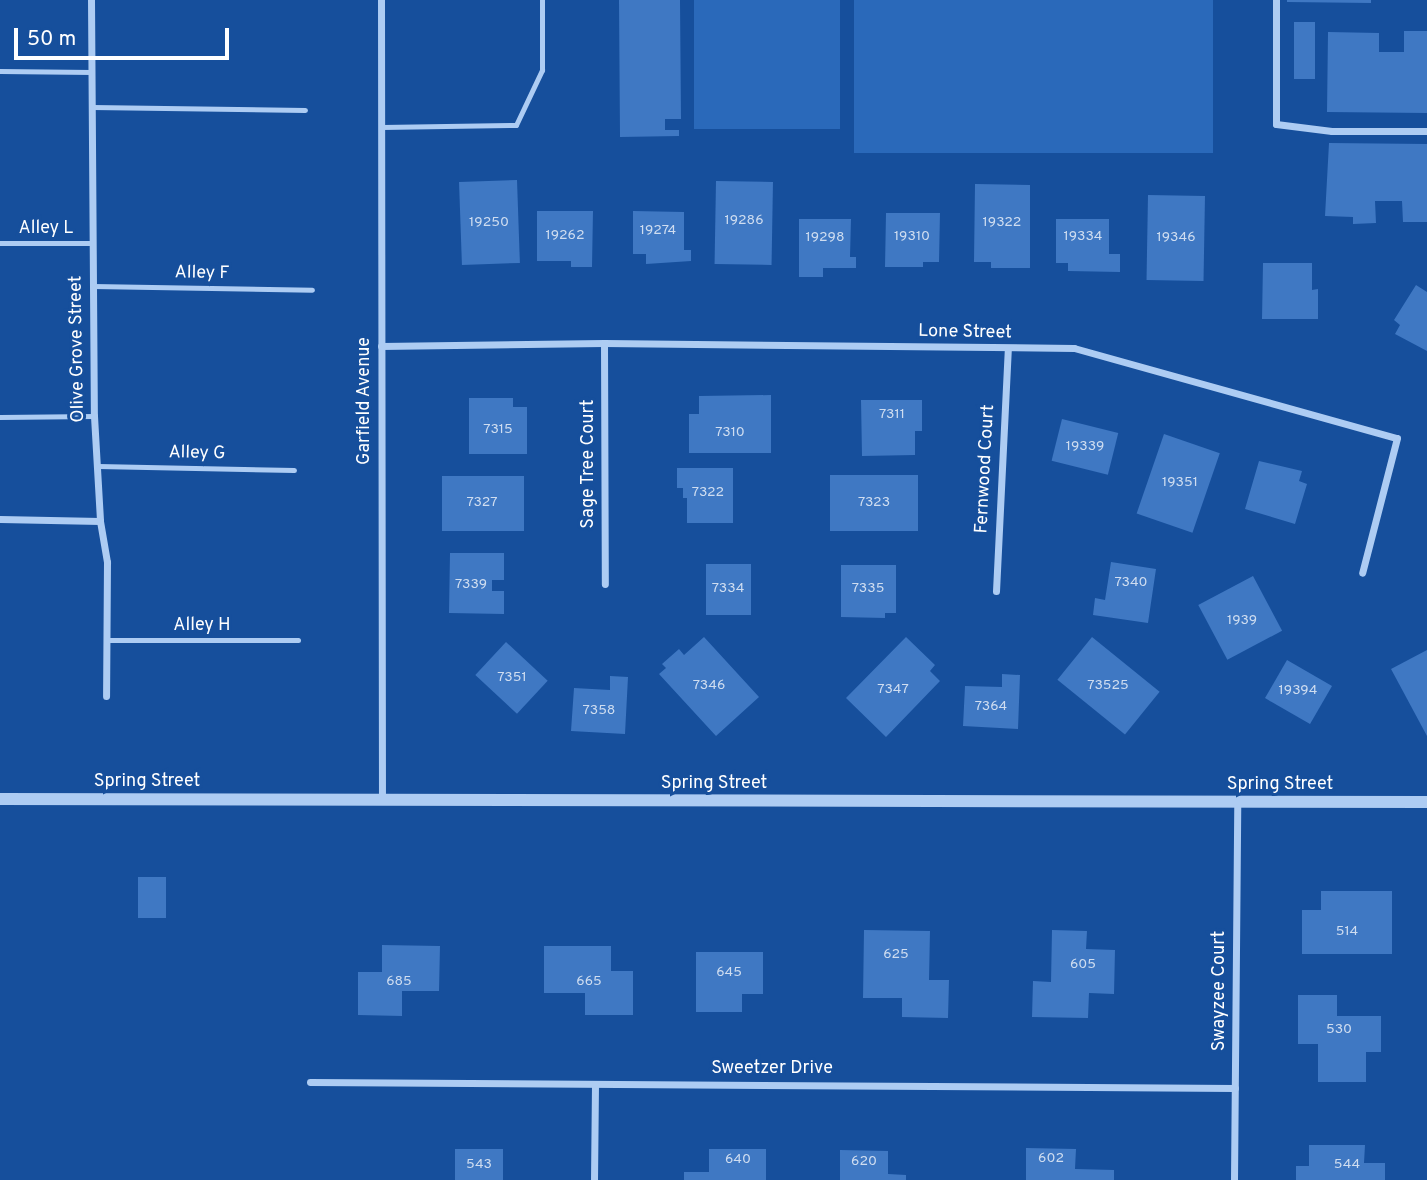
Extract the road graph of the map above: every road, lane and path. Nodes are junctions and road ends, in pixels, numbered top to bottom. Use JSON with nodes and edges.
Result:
{"nodes":[{"id":1,"x":92,"y":0,"type":"edge"},
{"id":2,"x":382,"y":0,"type":"edge"},
{"id":3,"x":542,"y":0,"type":"edge"},
{"id":4,"x":1276,"y":0,"type":"edge"},
{"id":5,"x":0,"y":71,"type":"edge"},
{"id":6,"x":92,"y":72,"type":"junction"},
{"id":7,"x":92,"y":107,"type":"junction"},
{"id":8,"x":305,"y":110,"type":"dead end"},
{"id":9,"x":382,"y":127,"type":"junction"},
{"id":10,"x":1427,"y":131,"type":"edge"},
{"id":11,"x":0,"y":243,"type":"edge"},
{"id":12,"x":92,"y":243,"type":"junction"},
{"id":13,"x":93,"y":286,"type":"junction"},
{"id":14,"x":312,"y":290,"type":"dead end"},
{"id":15,"x":604,"y":343,"type":"junction"},
{"id":16,"x":381,"y":346,"type":"junction"},
{"id":17,"x":1008,"y":349,"type":"junction"},
{"id":18,"x":94,"y":416,"type":"junction"},
{"id":19,"x":0,"y":417,"type":"edge"},
{"id":20,"x":99,"y":466,"type":"junction"},
{"id":21,"x":294,"y":470,"type":"dead end"},
{"id":22,"x":0,"y":519,"type":"edge"},
{"id":23,"x":100,"y":521,"type":"junction"},
{"id":24,"x":1362,"y":573,"type":"dead end"},
{"id":25,"x":606,"y":584,"type":"dead end"},
{"id":26,"x":996,"y":591,"type":"dead end"},
{"id":27,"x":106,"y":640,"type":"junction"},
{"id":28,"x":298,"y":640,"type":"dead end"},
{"id":29,"x":106,"y":696,"type":"dead end"},
{"id":30,"x":0,"y":799,"type":"edge"},
{"id":31,"x":382,"y":802,"type":"junction"},
{"id":32,"x":1237,"y":802,"type":"junction"},
{"id":33,"x":1427,"y":802,"type":"edge"},
{"id":34,"x":310,"y":1082,"type":"dead end"},
{"id":35,"x":595,"y":1084,"type":"junction"},
{"id":36,"x":1235,"y":1088,"type":"junction"},
{"id":37,"x":594,"y":1180,"type":"edge"},
{"id":38,"x":1234,"y":1180,"type":"edge"}],
"edges":[{"from":1,"to":6,"type":"street","name":"Olive Grove Street"},
{"from":2,"to":9,"type":"street","name":"Garfield Avenue"},
{"from":3,"to":9,"type":"lane"},
{"from":4,"to":10,"type":"street"},
{"from":5,"to":6,"type":"lane"},
{"from":6,"to":7,"type":"street","name":"Olive Grove Street"},
{"from":7,"to":8,"type":"lane"},
{"from":7,"to":12,"type":"street","name":"Olive Grove Street"},
{"from":9,"to":16,"type":"street","name":"Garfield Avenue"},
{"from":11,"to":12,"type":"lane","name":"Alley L"},
{"from":12,"to":13,"type":"street","name":"Olive Grove Street"},
{"from":13,"to":14,"type":"lane","name":"Alley F"},
{"from":13,"to":18,"type":"street","name":"Olive Grove Street"},
{"from":15,"to":16,"type":"street","name":"Lone Street"},
{"from":15,"to":17,"type":"street","name":"Lone Street"},
{"from":15,"to":25,"type":"street","name":"Sage Tree Court"},
{"from":16,"to":31,"type":"street","name":"Garfield Avenue"},
{"from":17,"to":24,"type":"street","name":"Lone Street"},
{"from":17,"to":26,"type":"street","name":"Fernwood Court"},
{"from":18,"to":19,"type":"lane"},
{"from":18,"to":20,"type":"street","name":"Olive Grove Street"},
{"from":20,"to":21,"type":"lane","name":"Alley G"},
{"from":20,"to":23,"type":"street","name":"Olive Grove Street"},
{"from":22,"to":23,"type":"street"},
{"from":23,"to":27,"type":"street","name":"Olive Grove Street"},
{"from":27,"to":28,"type":"lane","name":"Alley H"},
{"from":27,"to":29,"type":"street","name":"Olive Grove Street"},
{"from":30,"to":31,"type":"street","name":"Spring Street"},
{"from":31,"to":32,"type":"street","name":"Spring Street"},
{"from":32,"to":33,"type":"street","name":"Spring Street"},
{"from":32,"to":36,"type":"street","name":"Swayzee Court"},
{"from":34,"to":35,"type":"street","name":"Sweetzer Drive"},
{"from":35,"to":36,"type":"street","name":"Sweetzer Drive"},
{"from":35,"to":37,"type":"street"},
{"from":36,"to":38,"type":"street","name":"Swayzee Court"}]}
